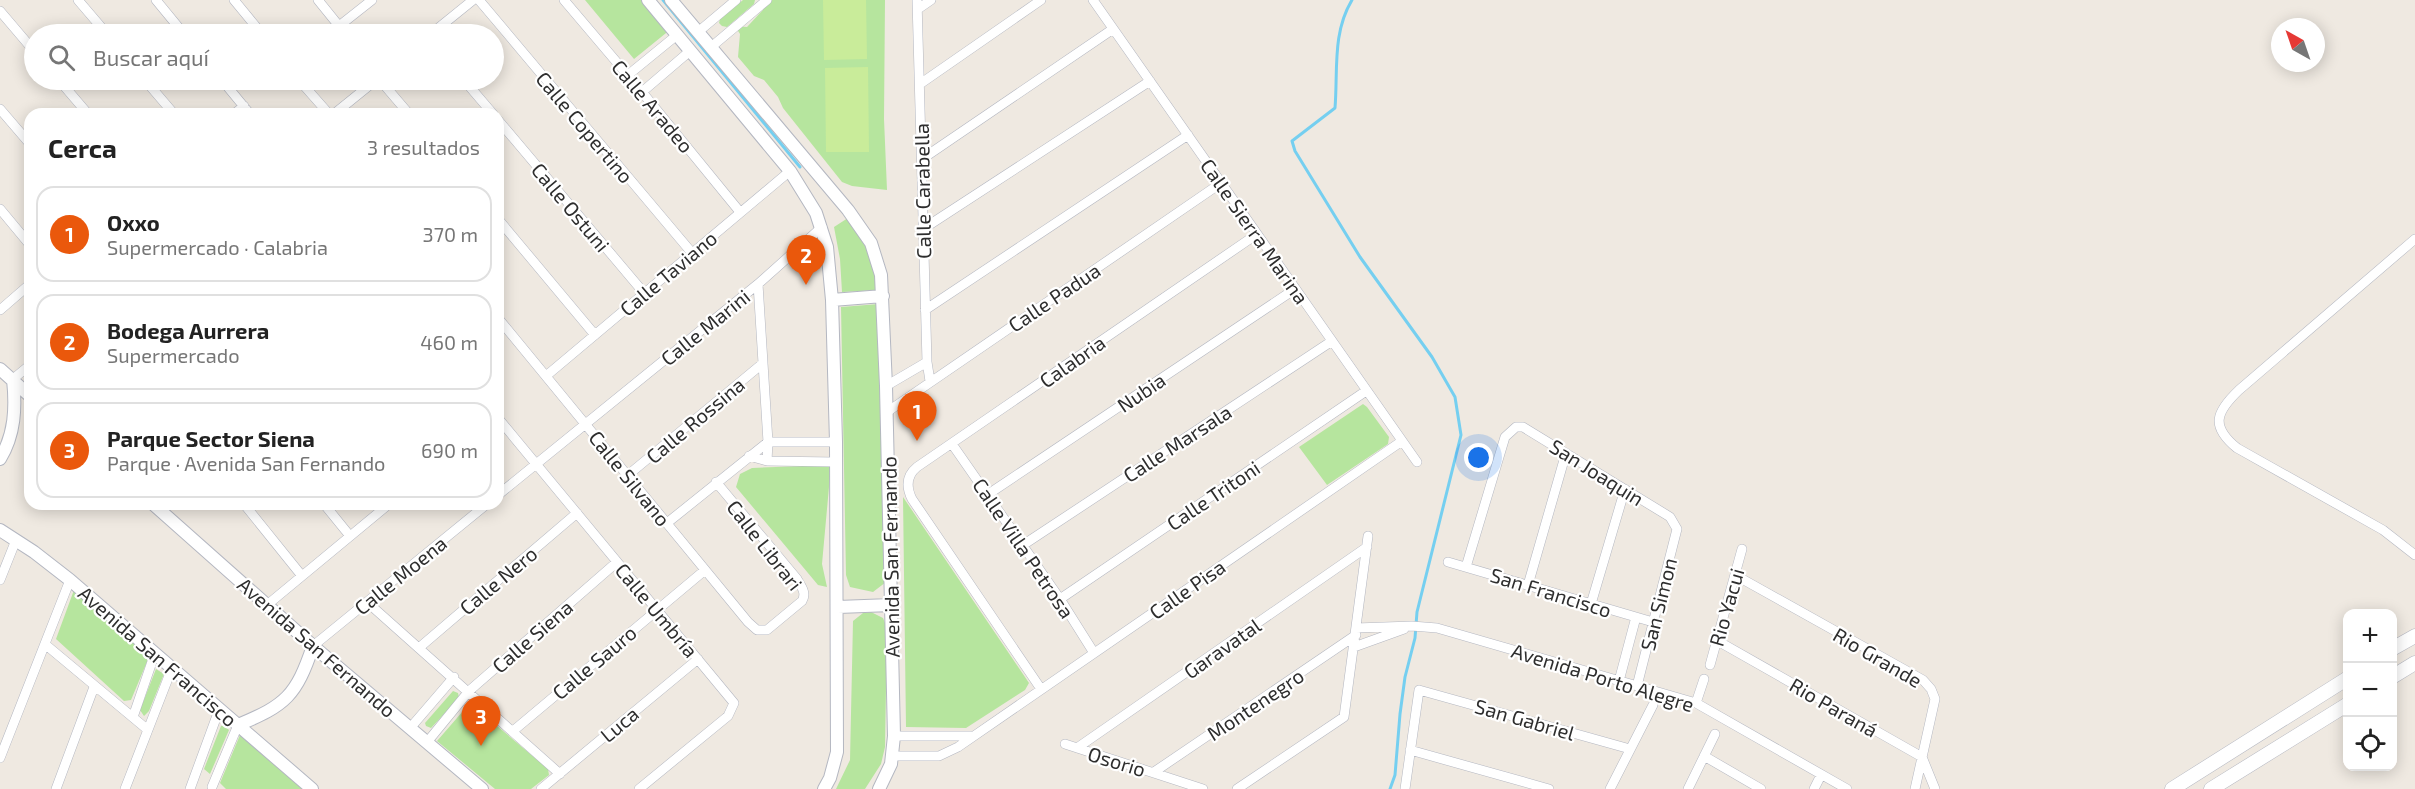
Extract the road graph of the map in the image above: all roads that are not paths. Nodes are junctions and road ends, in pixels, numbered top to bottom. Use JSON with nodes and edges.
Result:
{"nodes":[{"id":1,"x":78,"y":0,"type":"edge"},
{"id":2,"x":156,"y":0,"type":"edge"},
{"id":3,"x":234,"y":0,"type":"edge"},
{"id":4,"x":318,"y":0,"type":"edge"},
{"id":5,"x":372,"y":0,"type":"edge"},
{"id":6,"x":473,"y":0,"type":"edge"},
{"id":7,"x":479,"y":0,"type":"edge"},
{"id":8,"x":564,"y":0,"type":"edge"},
{"id":9,"x":648,"y":0,"type":"edge"},
{"id":10,"x":671,"y":0,"type":"edge"},
{"id":11,"x":736,"y":0,"type":"edge"},
{"id":12,"x":931,"y":0,"type":"edge"},
{"id":13,"x":1041,"y":0,"type":"edge"},
{"id":14,"x":1093,"y":0,"type":"edge"},
{"id":15,"x":761,"y":2,"type":"edge"},
{"id":16,"x":917,"y":4,"type":"edge"},
{"id":17,"x":0,"y":10,"type":"edge"},
{"id":18,"x":98,"y":24,"type":"edge"},
{"id":19,"x":176,"y":24,"type":"edge"},
{"id":20,"x":254,"y":24,"type":"edge"},
{"id":21,"x":337,"y":24,"type":"edge"},
{"id":22,"x":342,"y":24,"type":"edge"},
{"id":23,"x":443,"y":24,"type":"edge"},
{"id":24,"x":499,"y":24,"type":"edge"},
{"id":25,"x":1113,"y":29,"type":"junction"},
{"id":26,"x":504,"y":30,"type":"edge"},
{"id":27,"x":698,"y":32,"type":"junction"},
{"id":28,"x":677,"y":35,"type":"junction"},
{"id":29,"x":24,"y":39,"type":"edge"},
{"id":30,"x":710,"y":48,"type":"junction"},
{"id":31,"x":690,"y":51,"type":"junction"},
{"id":32,"x":628,"y":75,"type":"junction"},
{"id":33,"x":1150,"y":81,"type":"junction"},
{"id":34,"x":920,"y":84,"type":"junction"},
{"id":35,"x":68,"y":90,"type":"edge"},
{"id":36,"x":154,"y":90,"type":"edge"},
{"id":37,"x":230,"y":90,"type":"edge"},
{"id":38,"x":308,"y":90,"type":"edge"},
{"id":39,"x":365,"y":90,"type":"edge"},
{"id":40,"x":387,"y":90,"type":"edge"},
{"id":41,"x":473,"y":90,"type":"edge"},
{"id":42,"x":642,"y":92,"type":"junction"},
{"id":43,"x":83,"y":108,"type":"edge"},
{"id":44,"x":169,"y":108,"type":"edge"},
{"id":45,"x":245,"y":108,"type":"edge"},
{"id":46,"x":324,"y":108,"type":"edge"},
{"id":47,"x":342,"y":108,"type":"edge"},
{"id":48,"x":404,"y":108,"type":"edge"},
{"id":49,"x":488,"y":108,"type":"edge"},
{"id":50,"x":0,"y":109,"type":"edge"},
{"id":51,"x":504,"y":127,"type":"edge"},
{"id":52,"x":1188,"y":135,"type":"junction"},
{"id":53,"x":24,"y":137,"type":"edge"},
{"id":54,"x":922,"y":159,"type":"junction"},
{"id":55,"x":790,"y":171,"type":"junction"},
{"id":56,"x":1221,"y":183,"type":"junction"},
{"id":57,"x":0,"y":208,"type":"edge"},
{"id":58,"x":740,"y":212,"type":"junction"},
{"id":59,"x":504,"y":226,"type":"edge"},
{"id":60,"x":822,"y":227,"type":"junction"},
{"id":61,"x":923,"y":229,"type":"junction"},
{"id":62,"x":1257,"y":234,"type":"junction"},
{"id":63,"x":24,"y":238,"type":"edge"},
{"id":64,"x":2415,"y":239,"type":"edge"},
{"id":65,"x":692,"y":253,"type":"junction"},
{"id":66,"x":758,"y":284,"type":"junction"},
{"id":67,"x":24,"y":288,"type":"edge"},
{"id":68,"x":1295,"y":289,"type":"junction"},
{"id":69,"x":644,"y":293,"type":"junction"},
{"id":70,"x":883,"y":296,"type":"junction"},
{"id":71,"x":832,"y":300,"type":"junction"},
{"id":72,"x":2,"y":303,"type":"edge"},
{"id":73,"x":926,"y":310,"type":"junction"},
{"id":74,"x":504,"y":325,"type":"edge"},
{"id":75,"x":595,"y":335,"type":"junction"},
{"id":76,"x":1332,"y":341,"type":"junction"},
{"id":77,"x":927,"y":362,"type":"junction"},
{"id":78,"x":762,"y":364,"type":"junction"},
{"id":79,"x":0,"y":369,"type":"edge"},
{"id":80,"x":24,"y":370,"type":"edge"},
{"id":81,"x":546,"y":376,"type":"junction"},
{"id":82,"x":12,"y":380,"type":"junction"},
{"id":83,"x":930,"y":381,"type":"junction"},
{"id":84,"x":886,"y":386,"type":"junction"},
{"id":85,"x":24,"y":391,"type":"edge"},
{"id":86,"x":1366,"y":391,"type":"junction"},
{"id":87,"x":887,"y":412,"type":"junction"},
{"id":88,"x":504,"y":425,"type":"edge"},
{"id":89,"x":586,"y":425,"type":"junction"},
{"id":90,"x":1402,"y":441,"type":"junction"},
{"id":91,"x":768,"y":442,"type":"junction"},
{"id":92,"x":836,"y":442,"type":"junction"},
{"id":93,"x":952,"y":444,"type":"junction"},
{"id":94,"x":1566,"y":453,"type":"junction"},
{"id":95,"x":749,"y":456,"type":"junction"},
{"id":96,"x":0,"y":459,"type":"edge"},
{"id":97,"x":767,"y":461,"type":"junction"},
{"id":98,"x":835,"y":462,"type":"junction"},
{"id":99,"x":1417,"y":462,"type":"dead end"},
{"id":100,"x":537,"y":463,"type":"junction"},
{"id":101,"x":628,"y":475,"type":"junction"},
{"id":102,"x":716,"y":482,"type":"junction"},
{"id":103,"x":1625,"y":489,"type":"junction"},
{"id":104,"x":504,"y":490,"type":"edge"},
{"id":105,"x":987,"y":495,"type":"junction"},
{"id":106,"x":160,"y":510,"type":"edge"},
{"id":107,"x":249,"y":510,"type":"edge"},
{"id":108,"x":329,"y":510,"type":"edge"},
{"id":109,"x":382,"y":510,"type":"edge"},
{"id":110,"x":480,"y":510,"type":"edge"},
{"id":111,"x":577,"y":513,"type":"junction"},
{"id":112,"x":1674,"y":522,"type":"joint"},
{"id":113,"x":667,"y":523,"type":"junction"},
{"id":114,"x":0,"y":530,"type":"edge"},
{"id":115,"x":350,"y":536,"type":"junction"},
{"id":116,"x":1368,"y":536,"type":"dead end"},
{"id":117,"x":16,"y":540,"type":"junction"},
{"id":118,"x":1023,"y":545,"type":"junction"},
{"id":119,"x":1367,"y":547,"type":"junction"},
{"id":120,"x":1742,"y":549,"type":"dead end"},
{"id":121,"x":2415,"y":555,"type":"edge"},
{"id":122,"x":617,"y":562,"type":"junction"},
{"id":123,"x":1448,"y":562,"type":"dead end"},
{"id":124,"x":1466,"y":567,"type":"junction"},
{"id":125,"x":705,"y":570,"type":"junction"},
{"id":126,"x":1735,"y":575,"type":"junction"},
{"id":127,"x":302,"y":576,"type":"junction"},
{"id":128,"x":0,"y":580,"type":"edge"},
{"id":129,"x":70,"y":580,"type":"junction"},
{"id":130,"x":1528,"y":585,"type":"junction"},
{"id":131,"x":1060,"y":599,"type":"junction"},
{"id":132,"x":367,"y":602,"type":"junction"},
{"id":133,"x":1591,"y":604,"type":"junction"},
{"id":134,"x":267,"y":605,"type":"junction"},
{"id":135,"x":891,"y":605,"type":"junction"},
{"id":136,"x":838,"y":607,"type":"junction"},
{"id":137,"x":656,"y":609,"type":"junction"},
{"id":138,"x":1636,"y":617,"type":"junction"},
{"id":139,"x":1653,"y":622,"type":"junction"},
{"id":140,"x":1412,"y":626,"type":"junction"},
{"id":141,"x":767,"y":630,"type":"joint"},
{"id":142,"x":1356,"y":632,"type":"junction"},
{"id":143,"x":2415,"y":636,"type":"edge"},
{"id":144,"x":1716,"y":640,"type":"junction"},
{"id":145,"x":46,"y":645,"type":"junction"},
{"id":146,"x":314,"y":646,"type":"junction"},
{"id":147,"x":2397,"y":646,"type":"edge"},
{"id":148,"x":420,"y":647,"type":"junction"},
{"id":149,"x":1354,"y":647,"type":"junction"},
{"id":150,"x":155,"y":653,"type":"junction"},
{"id":151,"x":1094,"y":653,"type":"junction"},
{"id":152,"x":698,"y":658,"type":"junction"},
{"id":153,"x":2415,"y":663,"type":"edge"},
{"id":154,"x":1710,"y":665,"type":"dead end"},
{"id":155,"x":172,"y":668,"type":"junction"},
{"id":156,"x":2397,"y":674,"type":"edge"},
{"id":157,"x":454,"y":677,"type":"junction"},
{"id":158,"x":1704,"y":679,"type":"dead end"},
{"id":159,"x":1619,"y":681,"type":"junction"},
{"id":160,"x":2343,"y":681,"type":"edge"},
{"id":161,"x":1637,"y":686,"type":"junction"},
{"id":162,"x":94,"y":687,"type":"junction"},
{"id":163,"x":1041,"y":689,"type":"junction"},
{"id":164,"x":469,"y":691,"type":"junction"},
{"id":165,"x":1696,"y":704,"type":"junction"},
{"id":166,"x":1653,"y":705,"type":"dead end"},
{"id":167,"x":2343,"y":708,"type":"edge"},
{"id":168,"x":219,"y":710,"type":"junction"},
{"id":169,"x":133,"y":717,"type":"junction"},
{"id":170,"x":238,"y":725,"type":"junction"},
{"id":171,"x":411,"y":727,"type":"junction"},
{"id":172,"x":148,"y":730,"type":"junction"},
{"id":173,"x":513,"y":731,"type":"junction"},
{"id":174,"x":1715,"y":734,"type":"dead end"},
{"id":175,"x":894,"y":736,"type":"junction"},
{"id":176,"x":971,"y":736,"type":"junction"},
{"id":177,"x":428,"y":741,"type":"junction"},
{"id":178,"x":1065,"y":744,"type":"dead end"},
{"id":179,"x":1077,"y":748,"type":"junction"},
{"id":180,"x":1630,"y":749,"type":"junction"},
{"id":181,"x":1410,"y":750,"type":"junction"},
{"id":182,"x":892,"y":756,"type":"junction"},
{"id":183,"x":1704,"y":756,"type":"junction"},
{"id":184,"x":1922,"y":757,"type":"junction"},
{"id":185,"x":0,"y":758,"type":"edge"},
{"id":186,"x":1154,"y":772,"type":"junction"},
{"id":187,"x":196,"y":774,"type":"junction"},
{"id":188,"x":560,"y":774,"type":"junction"},
{"id":189,"x":1821,"y":775,"type":"junction"},
{"id":190,"x":213,"y":788,"type":"edge"},
{"id":191,"x":1843,"y":788,"type":"edge"},
{"id":192,"x":56,"y":789,"type":"edge"},
{"id":193,"x":125,"y":789,"type":"edge"},
{"id":194,"x":190,"y":789,"type":"edge"},
{"id":195,"x":312,"y":789,"type":"edge"},
{"id":196,"x":482,"y":789,"type":"edge"},
{"id":197,"x":541,"y":789,"type":"edge"},
{"id":198,"x":639,"y":789,"type":"edge"},
{"id":199,"x":824,"y":789,"type":"edge"},
{"id":200,"x":879,"y":789,"type":"edge"},
{"id":201,"x":1203,"y":789,"type":"edge"},
{"id":202,"x":1237,"y":789,"type":"edge"},
{"id":203,"x":1405,"y":789,"type":"edge"},
{"id":204,"x":1549,"y":789,"type":"edge"},
{"id":205,"x":1610,"y":789,"type":"edge"},
{"id":206,"x":1688,"y":789,"type":"edge"},
{"id":207,"x":1761,"y":789,"type":"edge"},
{"id":208,"x":1814,"y":789,"type":"edge"},
{"id":209,"x":1915,"y":789,"type":"edge"},
{"id":210,"x":1935,"y":789,"type":"edge"},
{"id":211,"x":2172,"y":789,"type":"edge"},
{"id":212,"x":2211,"y":789,"type":"edge"}],
"edges":[{"from":1,"to":18,"type":"street"},
{"from":2,"to":19,"type":"street"},
{"from":3,"to":20,"type":"street"},
{"from":4,"to":21,"type":"street"},
{"from":5,"to":22,"type":"street"},
{"from":6,"to":23,"type":"street"},
{"from":7,"to":24,"type":"street","name":"Calle Copertino"},
{"from":8,"to":32,"type":"street","name":"Calle Aradeo"},
{"from":9,"to":28,"type":"street"},
{"from":10,"to":27,"type":"street","name":"Avenida San Fernando"},
{"from":11,"to":27,"type":"street"},
{"from":12,"to":16,"type":"street"},
{"from":13,"to":34,"type":"street"},
{"from":14,"to":25,"type":"street","name":"Calle Sierra Marina"},
{"from":15,"to":30,"type":"street"},
{"from":16,"to":34,"type":"street","name":"Calle Carabella"},
{"from":17,"to":29,"type":"street"},
{"from":25,"to":33,"type":"street","name":"Calle Sierra Marina"},
{"from":25,"to":54,"type":"street"},
{"from":26,"to":65,"type":"street","name":"Calle Copertino"},
{"from":27,"to":30,"type":"street","name":"Avenida San Fernando"},
{"from":28,"to":31,"type":"street"},
{"from":28,"to":32,"type":"street"},
{"from":30,"to":70,"type":"street","name":"Avenida San Fernando"},
{"from":31,"to":42,"type":"street"},
{"from":31,"to":55,"type":"street"},
{"from":32,"to":42,"type":"street","name":"Calle Aradeo"},
{"from":33,"to":52,"type":"street","name":"Calle Sierra Marina"},
{"from":33,"to":61,"type":"street"},
{"from":34,"to":54,"type":"street","name":"Calle Carabella"},
{"from":35,"to":43,"type":"street"},
{"from":36,"to":44,"type":"street"},
{"from":37,"to":45,"type":"street"},
{"from":38,"to":46,"type":"street"},
{"from":39,"to":47,"type":"street"},
{"from":40,"to":48,"type":"street"},
{"from":41,"to":49,"type":"street"},
{"from":42,"to":58,"type":"street","name":"Calle Aradeo"},
{"from":50,"to":53,"type":"street"},
{"from":51,"to":69,"type":"street","name":"Calle Ostuni"},
{"from":52,"to":56,"type":"street","name":"Calle Sierra Marina"},
{"from":52,"to":73,"type":"street"},
{"from":54,"to":61,"type":"street","name":"Calle Carabella"},
{"from":55,"to":58,"type":"street","name":"Calle Taviano"},
{"from":55,"to":60,"type":"street"},
{"from":56,"to":62,"type":"street","name":"Calle Sierra Marina"},
{"from":56,"to":83,"type":"street","name":"Calle Padua"},
{"from":57,"to":63,"type":"street"},
{"from":58,"to":65,"type":"street","name":"Calle Taviano"},
{"from":59,"to":75,"type":"street"},
{"from":60,"to":66,"type":"street","name":"Calle Marini"},
{"from":60,"to":71,"type":"street"},
{"from":61,"to":73,"type":"street","name":"Calle Carabella"},
{"from":62,"to":68,"type":"street","name":"Calle Sierra Marina"},
{"from":62,"to":93,"type":"street","name":"Calabria"},
{"from":64,"to":121,"type":"street"},
{"from":65,"to":69,"type":"street","name":"Calle Taviano"},
{"from":66,"to":78,"type":"street"},
{"from":66,"to":89,"type":"street","name":"Calle Marini"},
{"from":67,"to":72,"type":"street"},
{"from":68,"to":76,"type":"street","name":"Calle Sierra Marina"},
{"from":68,"to":105,"type":"street","name":"Nubia"},
{"from":69,"to":75,"type":"street","name":"Calle Taviano"},
{"from":70,"to":71,"type":"street"},
{"from":70,"to":84,"type":"street","name":"Avenida San Fernando"},
{"from":71,"to":92,"type":"street"},
{"from":73,"to":77,"type":"street","name":"Calle Carabella"},
{"from":74,"to":81,"type":"street","name":"Calle Silvano"},
{"from":75,"to":81,"type":"street","name":"Calle Taviano"},
{"from":76,"to":86,"type":"street","name":"Calle Sierra Marina"},
{"from":76,"to":118,"type":"street","name":"Calle Marsala"},
{"from":77,"to":83,"type":"street","name":"Calle Carabella"},
{"from":77,"to":84,"type":"street"},
{"from":78,"to":91,"type":"street"},
{"from":78,"to":101,"type":"street","name":"Calle Rossina"},
{"from":79,"to":82,"type":"street"},
{"from":80,"to":82,"type":"street"},
{"from":81,"to":89,"type":"street","name":"Calle Silvano"},
{"from":82,"to":85,"type":"street"},
{"from":82,"to":96,"type":"street"},
{"from":83,"to":87,"type":"street","name":"Calle Padua"},
{"from":84,"to":87,"type":"street","name":"Avenida San Fernando"},
{"from":86,"to":90,"type":"street","name":"Calle Sierra Marina"},
{"from":86,"to":131,"type":"street","name":"Calle Tritoni"},
{"from":87,"to":135,"type":"street","name":"Avenida San Fernando"},
{"from":88,"to":100,"type":"street","name":"Calle Umbría"},
{"from":89,"to":100,"type":"street","name":"Calle Marini"},
{"from":89,"to":101,"type":"street","name":"Calle Silvano"},
{"from":90,"to":99,"type":"street","name":"Calle Sierra Marina"},
{"from":90,"to":151,"type":"street","name":"Calle Pisa"},
{"from":91,"to":92,"type":"street"},
{"from":91,"to":95,"type":"street"},
{"from":91,"to":97,"type":"street"},
{"from":92,"to":98,"type":"street"},
{"from":93,"to":105,"type":"street","name":"Calle Villa Petrosa"},
{"from":93,"to":163,"type":"street","name":"Calabria"},
{"from":94,"to":103,"type":"street","name":"San Joaquin"},
{"from":94,"to":124,"type":"street","name":"San Joaquin"},
{"from":94,"to":130,"type":"street"},
{"from":95,"to":97,"type":"street"},
{"from":95,"to":102,"type":"street"},
{"from":97,"to":98,"type":"street"},
{"from":98,"to":136,"type":"street"},
{"from":100,"to":104,"type":"street"},
{"from":100,"to":111,"type":"street","name":"Calle Umbría"},
{"from":101,"to":113,"type":"street","name":"Calle Silvano"},
{"from":102,"to":113,"type":"street"},
{"from":102,"to":141,"type":"street","name":"Calle Librari"},
{"from":103,"to":112,"type":"street","name":"San Joaquin"},
{"from":103,"to":133,"type":"street"},
{"from":105,"to":118,"type":"street","name":"Calle Villa Petrosa"},
{"from":106,"to":134,"type":"street","name":"Avenida San Fernando"},
{"from":107,"to":127,"type":"street"},
{"from":108,"to":115,"type":"street"},
{"from":109,"to":115,"type":"street"},
{"from":110,"to":132,"type":"street","name":"Calle Moena"},
{"from":111,"to":122,"type":"street","name":"Calle Umbría"},
{"from":111,"to":148,"type":"street","name":"Calle Nero"},
{"from":112,"to":139,"type":"street","name":"San Simon"},
{"from":113,"to":125,"type":"street","name":"Calle Silvano"},
{"from":114,"to":117,"type":"street","name":"Avenida San Francisco"},
{"from":115,"to":127,"type":"street"},
{"from":116,"to":119,"type":"street"},
{"from":117,"to":128,"type":"street"},
{"from":117,"to":129,"type":"street","name":"Avenida San Francisco"},
{"from":118,"to":131,"type":"street","name":"Calle Villa Petrosa"},
{"from":119,"to":142,"type":"street"},
{"from":119,"to":179,"type":"street","name":"Garavatal"},
{"from":120,"to":126,"type":"street","name":"Rio Yacui"},
{"from":122,"to":137,"type":"street","name":"Calle Umbría"},
{"from":122,"to":164,"type":"street","name":"Calle Siena"},
{"from":123,"to":124,"type":"street","name":"San Francisco"},
{"from":124,"to":130,"type":"street","name":"San Francisco"},
{"from":125,"to":137,"type":"street","name":"Calle Sauro"},
{"from":125,"to":141,"type":"street","name":"Calle Silvano"},
{"from":126,"to":144,"type":"street","name":"Rio Yacui"},
{"from":126,"to":184,"type":"street","name":"Rio Grande"},
{"from":127,"to":134,"type":"street"},
{"from":129,"to":145,"type":"street"},
{"from":129,"to":150,"type":"street","name":"Avenida San Francisco"},
{"from":130,"to":133,"type":"street","name":"San Francisco"},
{"from":131,"to":151,"type":"street","name":"Calle Villa Petrosa"},
{"from":132,"to":146,"type":"street","name":"Calle Moena"},
{"from":132,"to":148,"type":"street"},
{"from":133,"to":138,"type":"street","name":"San Francisco"},
{"from":134,"to":146,"type":"street","name":"Avenida San Fernando"},
{"from":135,"to":136,"type":"street"},
{"from":135,"to":175,"type":"street","name":"Avenida San Fernando"},
{"from":136,"to":199,"type":"street"},
{"from":137,"to":152,"type":"street","name":"Calle Umbría"},
{"from":137,"to":173,"type":"street","name":"Calle Sauro"},
{"from":138,"to":139,"type":"street","name":"San Francisco"},
{"from":138,"to":159,"type":"street","name":"San Simon"},
{"from":139,"to":161,"type":"street","name":"San Simon"},
{"from":140,"to":142,"type":"street","name":"Avenida Porto Alegre"},
{"from":140,"to":149,"type":"street"},
{"from":140,"to":159,"type":"street","name":"Avenida Porto Alegre"},
{"from":142,"to":149,"type":"street"},
{"from":142,"to":186,"type":"street","name":"Montenegro"},
{"from":143,"to":147,"type":"main road"},
{"from":144,"to":154,"type":"street","name":"Rio Yacui"},
{"from":144,"to":184,"type":"street","name":"Rio Paraná"},
{"from":145,"to":162,"type":"street"},
{"from":145,"to":185,"type":"street"},
{"from":146,"to":170,"type":"street"},
{"from":146,"to":171,"type":"street","name":"Avenida San Fernando"},
{"from":148,"to":157,"type":"street"},
{"from":149,"to":202,"type":"street"},
{"from":150,"to":155,"type":"street","name":"Avenida San Francisco"},
{"from":150,"to":169,"type":"street"},
{"from":151,"to":163,"type":"street","name":"Calle Pisa"},
{"from":152,"to":188,"type":"street","name":"Luca"},
{"from":152,"to":198,"type":"street","name":"Calle Umbría"},
{"from":153,"to":156,"type":"main road"},
{"from":155,"to":168,"type":"street","name":"Avenida San Francisco"},
{"from":155,"to":172,"type":"street"},
{"from":157,"to":164,"type":"street"},
{"from":157,"to":171,"type":"street"},
{"from":158,"to":165,"type":"street"},
{"from":159,"to":161,"type":"street","name":"Avenida Porto Alegre"},
{"from":160,"to":211,"type":"main road"},
{"from":161,"to":165,"type":"street","name":"Avenida Porto Alegre"},
{"from":162,"to":169,"type":"street"},
{"from":162,"to":192,"type":"street"},
{"from":163,"to":176,"type":"street","name":"Calle Pisa"},
{"from":164,"to":173,"type":"street"},
{"from":164,"to":177,"type":"street","name":"Calle Siena"},
{"from":165,"to":189,"type":"street","name":"Avenida Porto Alegre"},
{"from":166,"to":180,"type":"street"},
{"from":167,"to":212,"type":"main road"},
{"from":168,"to":170,"type":"street","name":"Avenida San Francisco"},
{"from":168,"to":187,"type":"street"},
{"from":169,"to":172,"type":"street"},
{"from":170,"to":190,"type":"street"},
{"from":170,"to":195,"type":"street","name":"Avenida San Francisco"},
{"from":171,"to":177,"type":"street","name":"Avenida San Fernando"},
{"from":172,"to":193,"type":"street"},
{"from":173,"to":188,"type":"street"},
{"from":174,"to":183,"type":"street"},
{"from":175,"to":176,"type":"street"},
{"from":175,"to":182,"type":"street","name":"Avenida San Fernando"},
{"from":176,"to":182,"type":"street","name":"Calle Pisa"},
{"from":177,"to":196,"type":"street","name":"Avenida San Fernando"},
{"from":178,"to":179,"type":"street","name":"Osorio"},
{"from":179,"to":186,"type":"street","name":"Osorio"},
{"from":180,"to":181,"type":"street","name":"San Gabriel"},
{"from":180,"to":205,"type":"street"},
{"from":181,"to":203,"type":"street"},
{"from":181,"to":204,"type":"street"},
{"from":182,"to":200,"type":"street","name":"Avenida San Fernando"},
{"from":183,"to":206,"type":"street"},
{"from":183,"to":207,"type":"street"},
{"from":184,"to":209,"type":"street","name":"Rio Grande"},
{"from":184,"to":210,"type":"street"},
{"from":186,"to":201,"type":"street","name":"Osorio"},
{"from":187,"to":190,"type":"street"},
{"from":187,"to":194,"type":"street"},
{"from":188,"to":197,"type":"street","name":"Luca"},
{"from":189,"to":191,"type":"street","name":"Avenida Porto Alegre"},
{"from":189,"to":208,"type":"street"}]}
